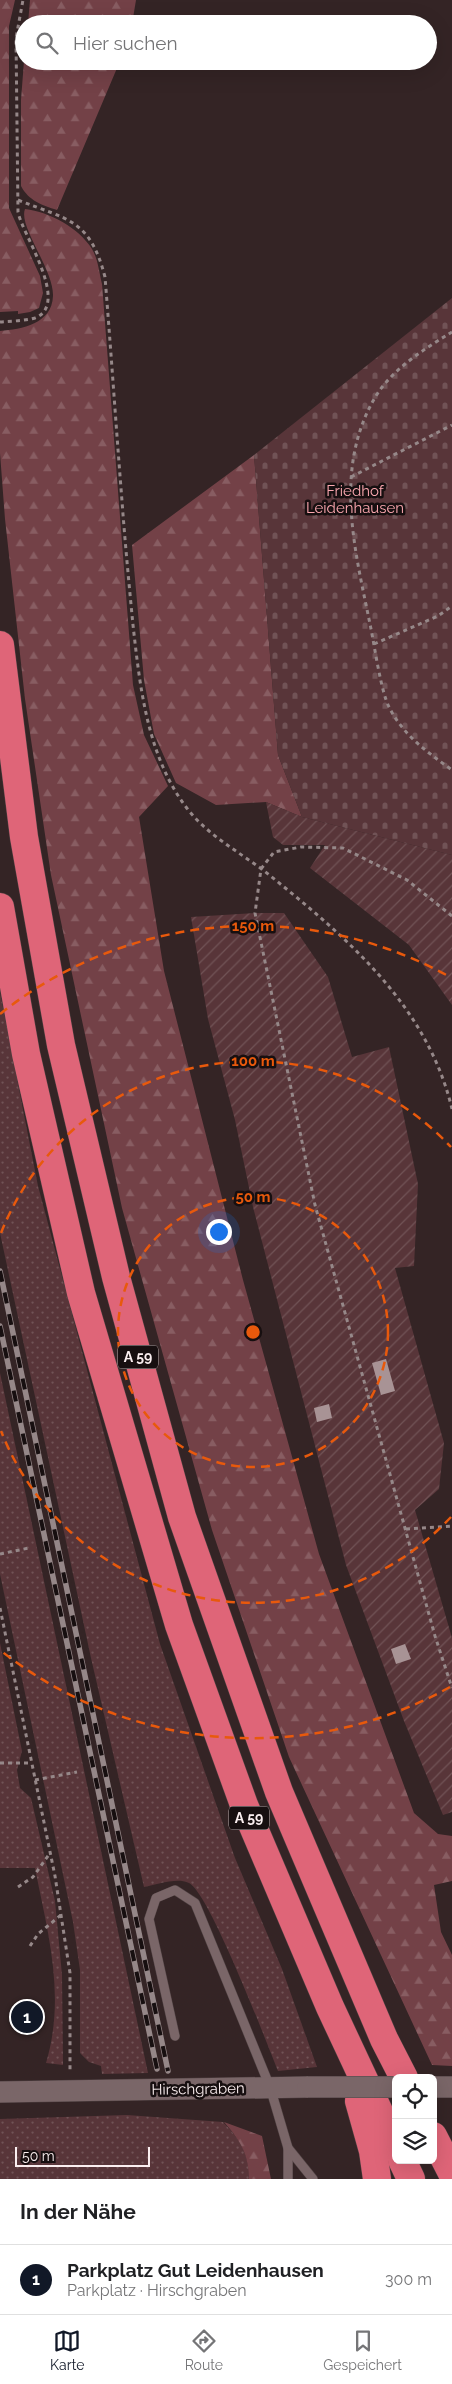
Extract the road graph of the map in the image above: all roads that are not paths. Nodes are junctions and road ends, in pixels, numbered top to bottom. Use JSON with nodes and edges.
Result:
{"nodes":[{"id":1,"x":0,"y":645,"type":"edge"},
{"id":2,"x":0,"y":907,"type":"edge"},
{"id":3,"x":330,"y":2006,"type":"junction"},
{"id":4,"x":175,"y":2036,"type":"dead end"},
{"id":5,"x":402,"y":2074,"type":"edge"},
{"id":6,"x":452,"y":2086,"type":"edge"},
{"id":7,"x":392,"y":2087,"type":"edge"},
{"id":8,"x":437,"y":2087,"type":"edge"},
{"id":9,"x":270,"y":2088,"type":"junction"},
{"id":10,"x":0,"y":2092,"type":"edge"},
{"id":11,"x":392,"y":2139,"type":"edge"},
{"id":12,"x":437,"y":2144,"type":"edge"},
{"id":13,"x":288,"y":2148,"type":"junction"},
{"id":14,"x":404,"y":2164,"type":"edge"},
{"id":15,"x":452,"y":2173,"type":"edge"},
{"id":16,"x":288,"y":2179,"type":"edge"},
{"id":17,"x":314,"y":2179,"type":"edge"},
{"id":18,"x":377,"y":2179,"type":"edge"},
{"id":19,"x":411,"y":2179,"type":"edge"}],
"edges":[{"from":1,"to":5,"type":"highway","number":"A 59"},
{"from":2,"to":3,"type":"highway","number":"A 59"},
{"from":3,"to":11,"type":"highway","number":"A 59"},
{"from":3,"to":18,"type":"highway","number":"A 59"},
{"from":4,"to":9,"type":"lane"},
{"from":6,"to":8,"type":"street"},
{"from":7,"to":9,"type":"street","name":"Hirschgraben","bridge":true},
{"from":9,"to":10,"type":"street","name":"Hirschgraben"},
{"from":9,"to":13,"type":"lane"},
{"from":12,"to":15,"type":"highway"},
{"from":13,"to":16,"type":"lane"},
{"from":13,"to":17,"type":"lane"},
{"from":14,"to":19,"type":"highway"}]}
